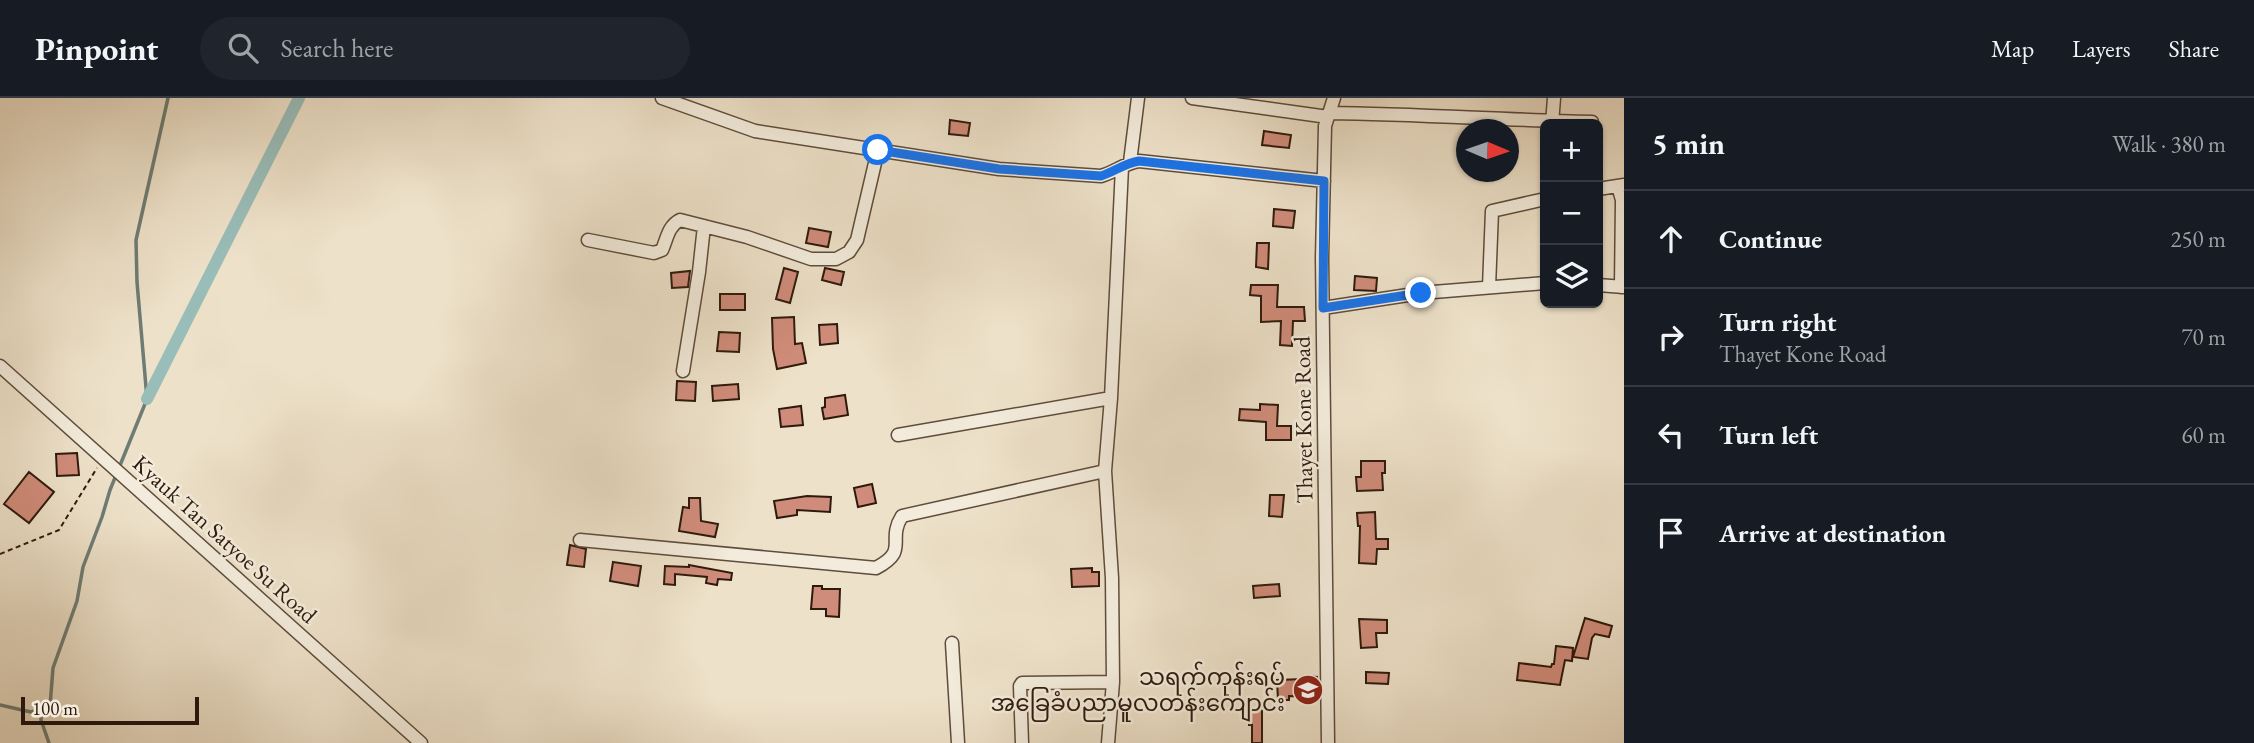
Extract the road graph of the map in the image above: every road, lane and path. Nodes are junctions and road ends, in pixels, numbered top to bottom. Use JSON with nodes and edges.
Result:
{"nodes":[{"id":1,"x":662,"y":98,"type":"edge"},
{"id":2,"x":1138,"y":98,"type":"edge"},
{"id":3,"x":1192,"y":98,"type":"edge"},
{"id":4,"x":1554,"y":98,"type":"edge"},
{"id":5,"x":1331,"y":105,"type":"edge"},
{"id":6,"x":1552,"y":119,"type":"edge"},
{"id":7,"x":1540,"y":122,"type":"edge"},
{"id":8,"x":878,"y":150,"type":"junction"},
{"id":9,"x":1126,"y":165,"type":"junction"},
{"id":10,"x":1324,"y":181,"type":"junction"},
{"id":11,"x":1621,"y":185,"type":"edge"},
{"id":12,"x":1603,"y":188,"type":"edge"},
{"id":13,"x":1540,"y":200,"type":"edge"},
{"id":14,"x":704,"y":226,"type":"junction"},
{"id":15,"x":588,"y":240,"type":"dead end"},
{"id":16,"x":1540,"y":283,"type":"edge"},
{"id":17,"x":1603,"y":285,"type":"edge"},
{"id":18,"x":1622,"y":287,"type":"edge"},
{"id":19,"x":1489,"y":288,"type":"junction"},
{"id":20,"x":1323,"y":308,"type":"junction"},
{"id":21,"x":0,"y":366,"type":"edge"},
{"id":22,"x":683,"y":371,"type":"dead end"},
{"id":23,"x":1111,"y":398,"type":"junction"},
{"id":24,"x":898,"y":435,"type":"dead end"},
{"id":25,"x":103,"y":457,"type":"junction"},
{"id":26,"x":1105,"y":471,"type":"junction"},
{"id":27,"x":580,"y":540,"type":"dead end"},
{"id":28,"x":0,"y":554,"type":"edge"},
{"id":29,"x":952,"y":643,"type":"dead end"},
{"id":30,"x":1113,"y":682,"type":"junction"},
{"id":31,"x":421,"y":743,"type":"edge"},
{"id":32,"x":958,"y":743,"type":"edge"},
{"id":33,"x":1022,"y":743,"type":"edge"},
{"id":34,"x":1108,"y":743,"type":"edge"},
{"id":35,"x":1328,"y":743,"type":"edge"}],
"edges":[{"from":1,"to":8,"type":"street"},
{"from":2,"to":9,"type":"street"},
{"from":3,"to":5,"type":"street"},
{"from":4,"to":6,"type":"street"},
{"from":5,"to":7,"type":"street"},
{"from":5,"to":10,"type":"street","name":"Thayet Kone Road"},
{"from":8,"to":9,"type":"street"},
{"from":8,"to":14,"type":"street"},
{"from":9,"to":10,"type":"street"},
{"from":9,"to":23,"type":"street"},
{"from":10,"to":20,"type":"street","name":"Thayet Kone Road"},
{"from":11,"to":12,"type":"street"},
{"from":11,"to":18,"type":"street"},
{"from":13,"to":19,"type":"street"},
{"from":14,"to":15,"type":"street"},
{"from":14,"to":22,"type":"street"},
{"from":16,"to":19,"type":"street"},
{"from":17,"to":18,"type":"street"},
{"from":19,"to":20,"type":"street"},
{"from":20,"to":35,"type":"street","name":"Thayet Kone Road"},
{"from":21,"to":25,"type":"street","name":"Kyauk Tan Satyoe Su Road"},
{"from":23,"to":24,"type":"street"},
{"from":23,"to":26,"type":"street"},
{"from":25,"to":28,"type":"path"},
{"from":25,"to":31,"type":"street","name":"Kyauk Tan Satyoe Su Road"},
{"from":26,"to":27,"type":"street"},
{"from":26,"to":30,"type":"street"},
{"from":29,"to":32,"type":"street"},
{"from":30,"to":33,"type":"street"},
{"from":30,"to":34,"type":"street"}]}
